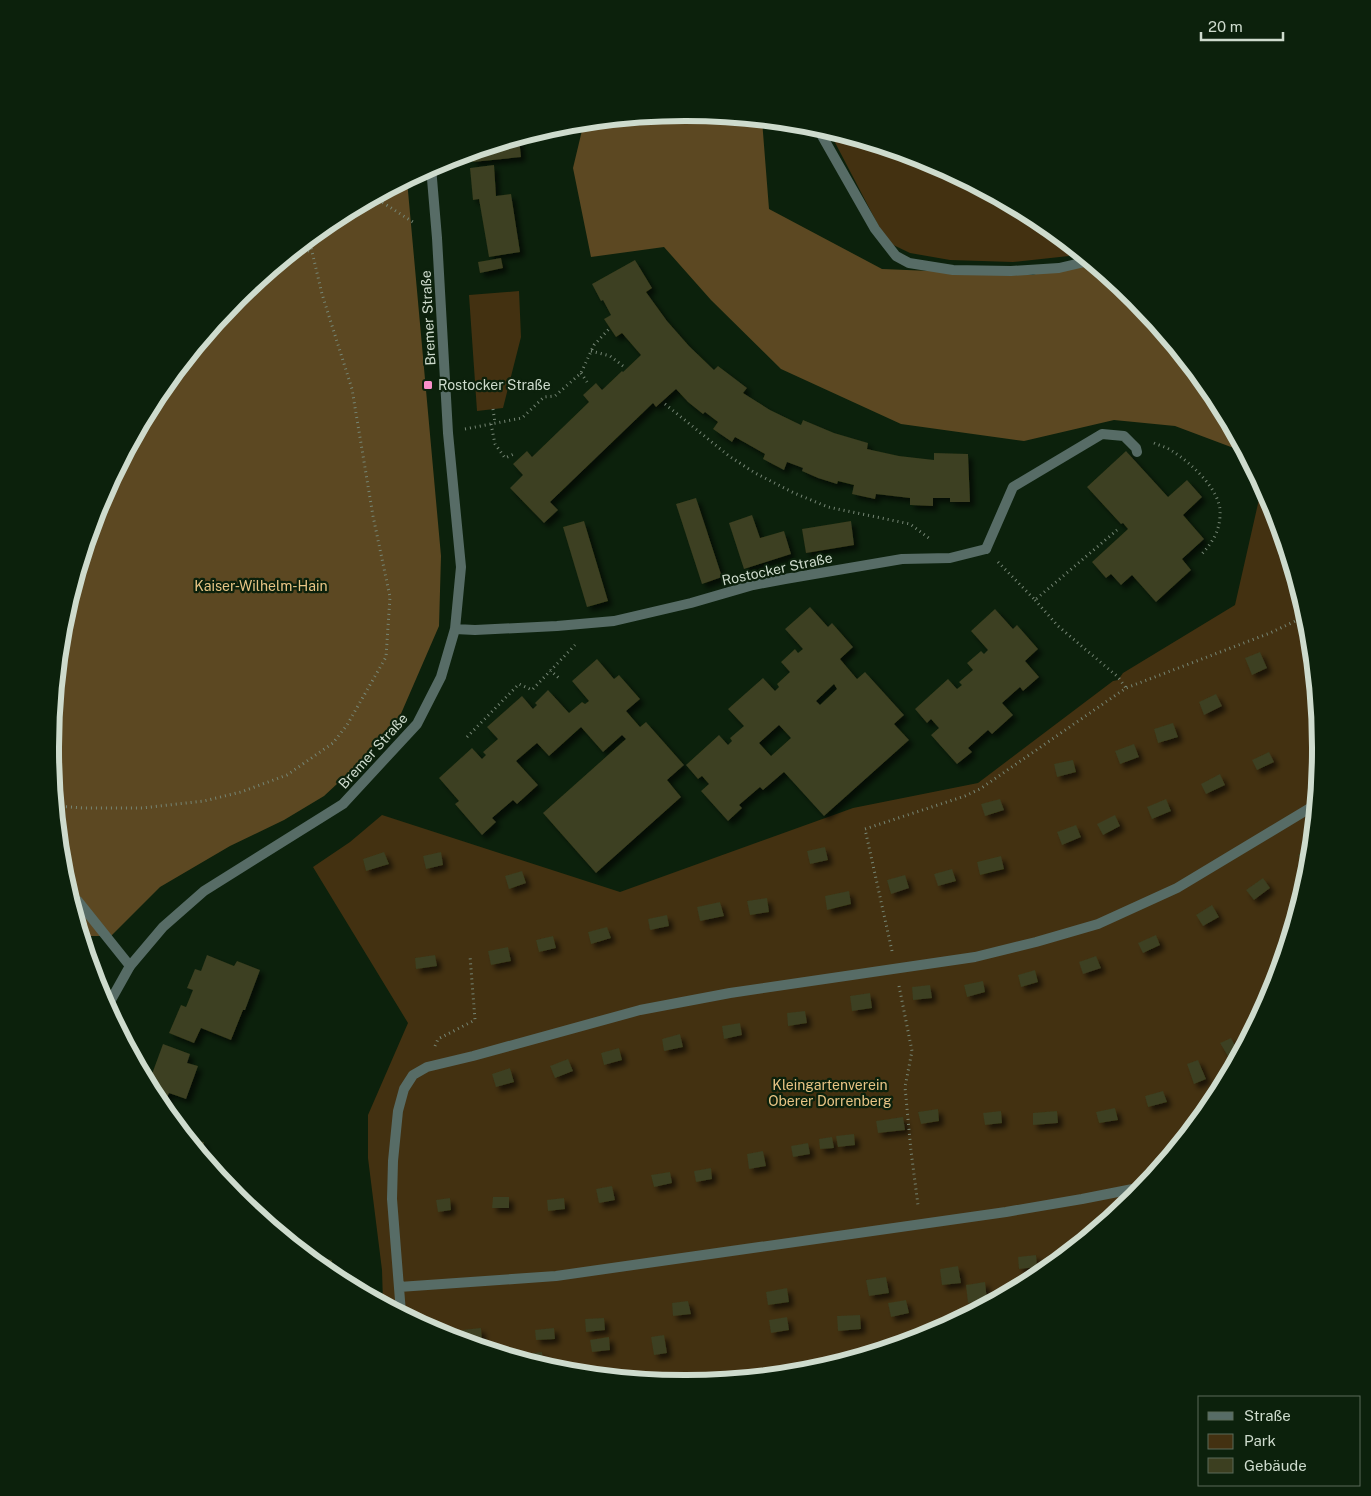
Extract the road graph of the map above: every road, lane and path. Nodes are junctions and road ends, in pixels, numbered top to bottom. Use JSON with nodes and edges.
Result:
{"nodes":[{"id":1,"x":822,"y":137,"type":"edge"},
{"id":2,"x":432,"y":175,"type":"edge"},
{"id":3,"x":380,"y":201,"type":"edge"},
{"id":4,"x":437,"y":238,"type":"junction"},
{"id":5,"x":311,"y":246,"type":"edge"},
{"id":6,"x":306,"y":250,"type":"edge"},
{"id":7,"x":312,"y":252,"type":"junction"},
{"id":8,"x":1081,"y":263,"type":"edge"},
{"id":9,"x":609,"y":329,"type":"dead end"},
{"id":10,"x":591,"y":351,"type":"junction"},
{"id":11,"x":623,"y":366,"type":"dead end"},
{"id":12,"x":581,"y":373,"type":"junction"},
{"id":13,"x":587,"y":382,"type":"dead end"},
{"id":14,"x":665,"y":404,"type":"dead end"},
{"id":15,"x":493,"y":409,"type":"dead end"},
{"id":16,"x":493,"y":424,"type":"junction"},
{"id":17,"x":448,"y":433,"type":"junction"},
{"id":18,"x":1124,"y":436,"type":"junction"},
{"id":19,"x":1136,"y":452,"type":"dead end"},
{"id":20,"x":514,"y":454,"type":"dead end"},
{"id":21,"x":1117,"y":530,"type":"dead end"},
{"id":22,"x":986,"y":549,"type":"junction"},
{"id":23,"x":1201,"y":555,"type":"dead end"},
{"id":24,"x":955,"y":556,"type":"junction"},
{"id":25,"x":1035,"y":600,"type":"junction"},
{"id":26,"x":1299,"y":620,"type":"edge"},
{"id":27,"x":596,"y":622,"type":"junction"},
{"id":28,"x":455,"y":629,"type":"junction"},
{"id":29,"x":550,"y":670,"type":"junction"},
{"id":30,"x":561,"y":680,"type":"dead end"},
{"id":31,"x":1126,"y":688,"type":"junction"},
{"id":32,"x":467,"y":737,"type":"dead end"},
{"id":33,"x":62,"y":806,"type":"edge"},
{"id":34,"x":1309,"y":809,"type":"edge"},
{"id":35,"x":78,"y":901,"type":"edge"},
{"id":36,"x":470,"y":956,"type":"dead end"},
{"id":37,"x":894,"y":958,"type":"dead end"},
{"id":38,"x":130,"y":966,"type":"junction"},
{"id":39,"x":897,"y":978,"type":"dead end"},
{"id":40,"x":111,"y":999,"type":"edge"},
{"id":41,"x":427,"y":1067,"type":"junction"},
{"id":42,"x":1131,"y":1189,"type":"edge"},
{"id":43,"x":936,"y":1221,"type":"junction"},
{"id":44,"x":399,"y":1287,"type":"junction"},
{"id":45,"x":400,"y":1306,"type":"edge"}],
"edges":[{"from":1,"to":8,"type":"street"},
{"from":2,"to":4,"type":"street","name":"Bremer Straße"},
{"from":3,"to":4,"type":"path"},
{"from":4,"to":17,"type":"street","name":"Bremer Straße"},
{"from":5,"to":7,"type":"path"},
{"from":6,"to":7,"type":"path"},
{"from":7,"to":33,"type":"path"},
{"from":9,"to":10,"type":"path"},
{"from":10,"to":11,"type":"path"},
{"from":10,"to":12,"type":"path"},
{"from":12,"to":13,"type":"path"},
{"from":12,"to":16,"type":"path"},
{"from":14,"to":24,"type":"path"},
{"from":15,"to":16,"type":"path"},
{"from":16,"to":17,"type":"path"},
{"from":16,"to":20,"type":"path"},
{"from":17,"to":28,"type":"street","name":"Bremer Straße"},
{"from":18,"to":19,"type":"street"},
{"from":18,"to":22,"type":"street"},
{"from":18,"to":23,"type":"path"},
{"from":21,"to":25,"type":"path"},
{"from":22,"to":24,"type":"street","name":"Rostocker Straße"},
{"from":22,"to":25,"type":"path"},
{"from":24,"to":27,"type":"street","name":"Rostocker Straße"},
{"from":25,"to":31,"type":"path"},
{"from":26,"to":31,"type":"path"},
{"from":27,"to":28,"type":"street","name":"Rostocker Straße"},
{"from":27,"to":29,"type":"path"},
{"from":28,"to":38,"type":"street","name":"Bremer Straße"},
{"from":29,"to":30,"type":"path"},
{"from":29,"to":32,"type":"path"},
{"from":31,"to":37,"type":"path"},
{"from":34,"to":41,"type":"street"},
{"from":35,"to":38,"type":"street"},
{"from":36,"to":41,"type":"path"},
{"from":38,"to":40,"type":"street","name":"Bremer Straße"},
{"from":39,"to":43,"type":"path"},
{"from":41,"to":44,"type":"street"},
{"from":42,"to":43,"type":"street"},
{"from":43,"to":44,"type":"street"},
{"from":44,"to":45,"type":"street"}]}
